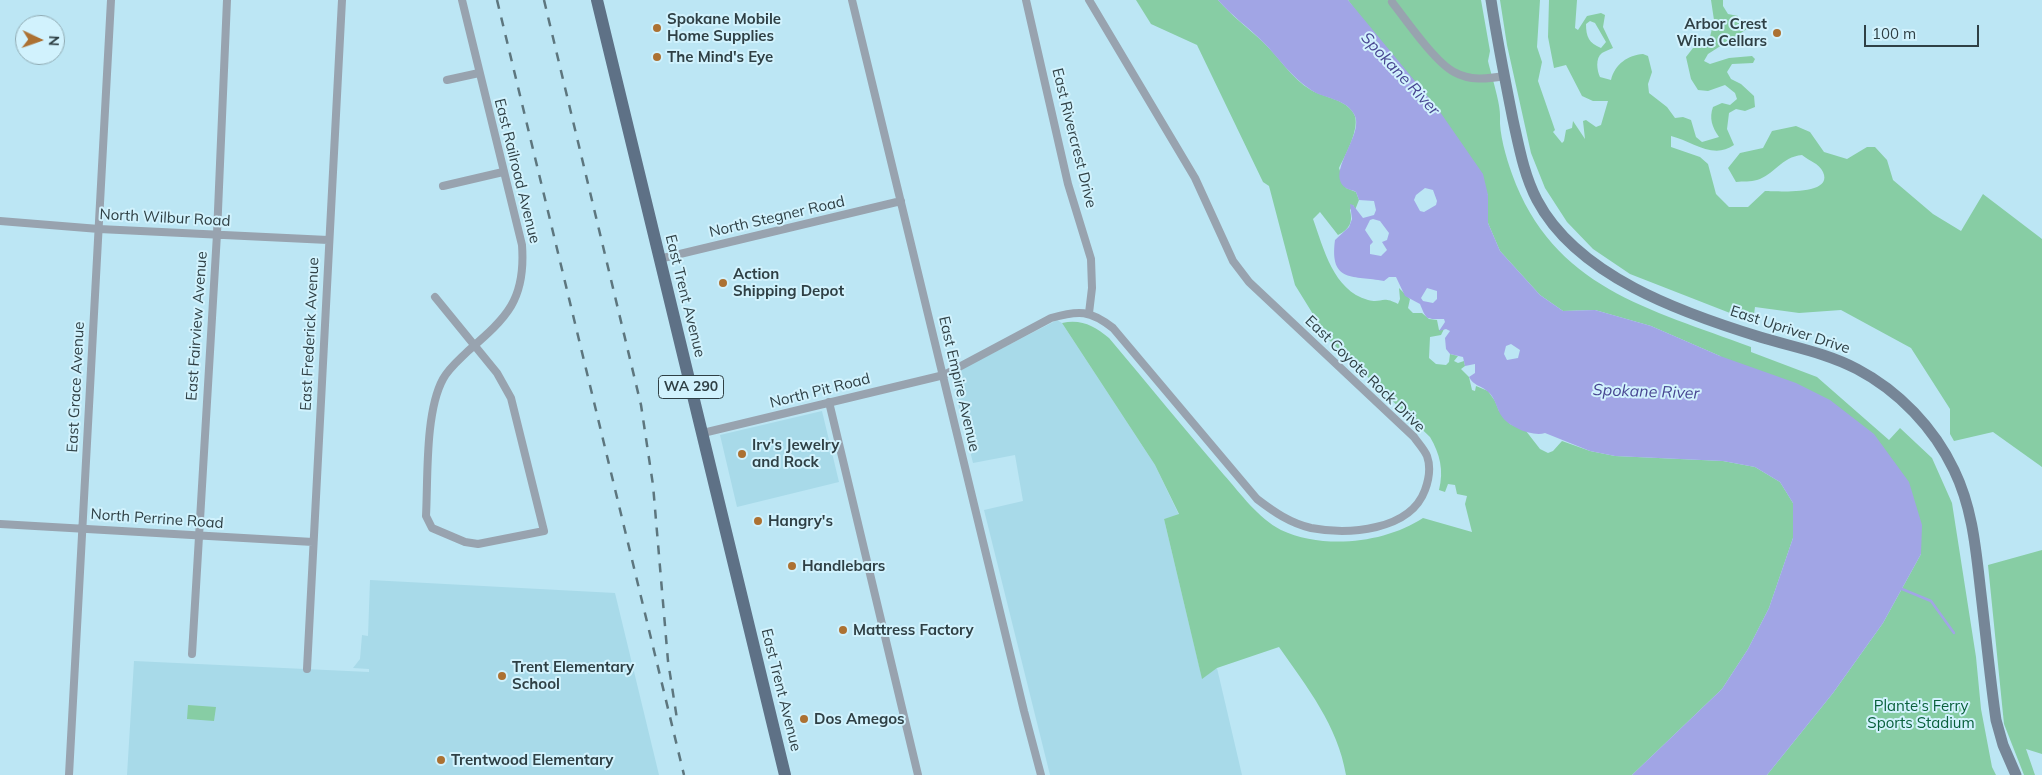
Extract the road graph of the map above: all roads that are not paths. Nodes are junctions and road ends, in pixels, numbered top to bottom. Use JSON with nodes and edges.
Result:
{"nodes":[{"id":1,"x":111,"y":0,"type":"edge"},
{"id":2,"x":227,"y":0,"type":"edge"},
{"id":3,"x":342,"y":0,"type":"edge"},
{"id":4,"x":462,"y":0,"type":"edge"},
{"id":5,"x":597,"y":0,"type":"edge"},
{"id":6,"x":852,"y":0,"type":"edge"},
{"id":7,"x":1026,"y":0,"type":"edge"},
{"id":8,"x":1089,"y":0,"type":"edge"},
{"id":9,"x":1491,"y":0,"type":"edge"},
{"id":10,"x":1392,"y":2,"type":"dead end"},
{"id":11,"x":478,"y":73,"type":"junction"},
{"id":12,"x":1504,"y":76,"type":"junction"},
{"id":13,"x":447,"y":80,"type":"dead end"},
{"id":14,"x":503,"y":172,"type":"junction"},
{"id":15,"x":442,"y":186,"type":"dead end"},
{"id":16,"x":901,"y":201,"type":"junction"},
{"id":17,"x":0,"y":221,"type":"edge"},
{"id":18,"x":99,"y":229,"type":"junction"},
{"id":19,"x":217,"y":234,"type":"junction"},
{"id":20,"x":328,"y":240,"type":"junction"},
{"id":21,"x":659,"y":259,"type":"junction"},
{"id":22,"x":435,"y":297,"type":"dead end"},
{"id":23,"x":1089,"y":313,"type":"junction"},
{"id":24,"x":475,"y":345,"type":"junction"},
{"id":25,"x":944,"y":375,"type":"junction"},
{"id":26,"x":829,"y":402,"type":"junction"},
{"id":27,"x":703,"y":433,"type":"junction"},
{"id":28,"x":0,"y":524,"type":"edge"},
{"id":29,"x":82,"y":528,"type":"junction"},
{"id":30,"x":198,"y":536,"type":"junction"},
{"id":31,"x":313,"y":542,"type":"junction"},
{"id":32,"x":192,"y":654,"type":"dead end"},
{"id":33,"x":306,"y":669,"type":"dead end"},
{"id":34,"x":780,"y":754,"type":"junction"},
{"id":35,"x":69,"y":775,"type":"edge"},
{"id":36,"x":777,"y":775,"type":"edge"},
{"id":37,"x":785,"y":775,"type":"edge"},
{"id":38,"x":918,"y":775,"type":"edge"},
{"id":39,"x":1041,"y":775,"type":"edge"},
{"id":40,"x":2016,"y":775,"type":"edge"}],
"edges":[{"from":1,"to":18,"type":"street","name":"East Grace Avenue"},
{"from":2,"to":19,"type":"street","name":"East Fairview Avenue"},
{"from":3,"to":20,"type":"street","name":"East Frederick Avenue"},
{"from":4,"to":11,"type":"street","name":"East Railroad Avenue"},
{"from":5,"to":21,"type":"main road","name":"East Trent Avenue","number":"WA 290"},
{"from":6,"to":16,"type":"street","name":"East Empire Avenue"},
{"from":7,"to":23,"type":"street","name":"East Rivercrest Drive"},
{"from":8,"to":23,"type":"street","name":"East Coyote Rock Drive"},
{"from":9,"to":12,"type":"street","name":"East Upriver Drive"},
{"from":10,"to":12,"type":"street"},
{"from":11,"to":13,"type":"street"},
{"from":11,"to":14,"type":"street","name":"East Railroad Avenue"},
{"from":12,"to":40,"type":"street","name":"East Upriver Drive"},
{"from":14,"to":15,"type":"street"},
{"from":14,"to":24,"type":"street","name":"East Railroad Avenue"},
{"from":16,"to":21,"type":"street","name":"North Stegner Road"},
{"from":16,"to":25,"type":"street","name":"East Empire Avenue"},
{"from":17,"to":18,"type":"street","name":"North Wilbur Road"},
{"from":18,"to":19,"type":"street","name":"North Wilbur Road"},
{"from":18,"to":29,"type":"street","name":"East Grace Avenue"},
{"from":19,"to":20,"type":"street","name":"North Wilbur Road"},
{"from":19,"to":30,"type":"street","name":"East Fairview Avenue"},
{"from":20,"to":31,"type":"street","name":"East Frederick Avenue"},
{"from":21,"to":27,"type":"main road","name":"East Trent Avenue","number":"WA 290"},
{"from":22,"to":24,"type":"street"},
{"from":23,"to":25,"type":"street"},
{"from":24,"to":24,"type":"street","name":"East Railroad Avenue"},
{"from":25,"to":26,"type":"street","name":"North Pit Road"},
{"from":25,"to":39,"type":"street","name":"East Empire Avenue"},
{"from":26,"to":27,"type":"street","name":"North Pit Road"},
{"from":26,"to":38,"type":"street"},
{"from":27,"to":34,"type":"main road","name":"East Trent Avenue","number":"WA 290"},
{"from":28,"to":29,"type":"street","name":"North Perrine Road"},
{"from":29,"to":30,"type":"street","name":"North Perrine Road"},
{"from":29,"to":35,"type":"street","name":"East Grace Avenue"},
{"from":30,"to":31,"type":"street","name":"North Perrine Road"},
{"from":30,"to":32,"type":"street","name":"East Fairview Avenue"},
{"from":31,"to":33,"type":"street","name":"East Frederick Avenue"},
{"from":34,"to":36,"type":"main road"},
{"from":34,"to":37,"type":"main road","name":"East Trent Avenue","number":"WA 290"}]}
